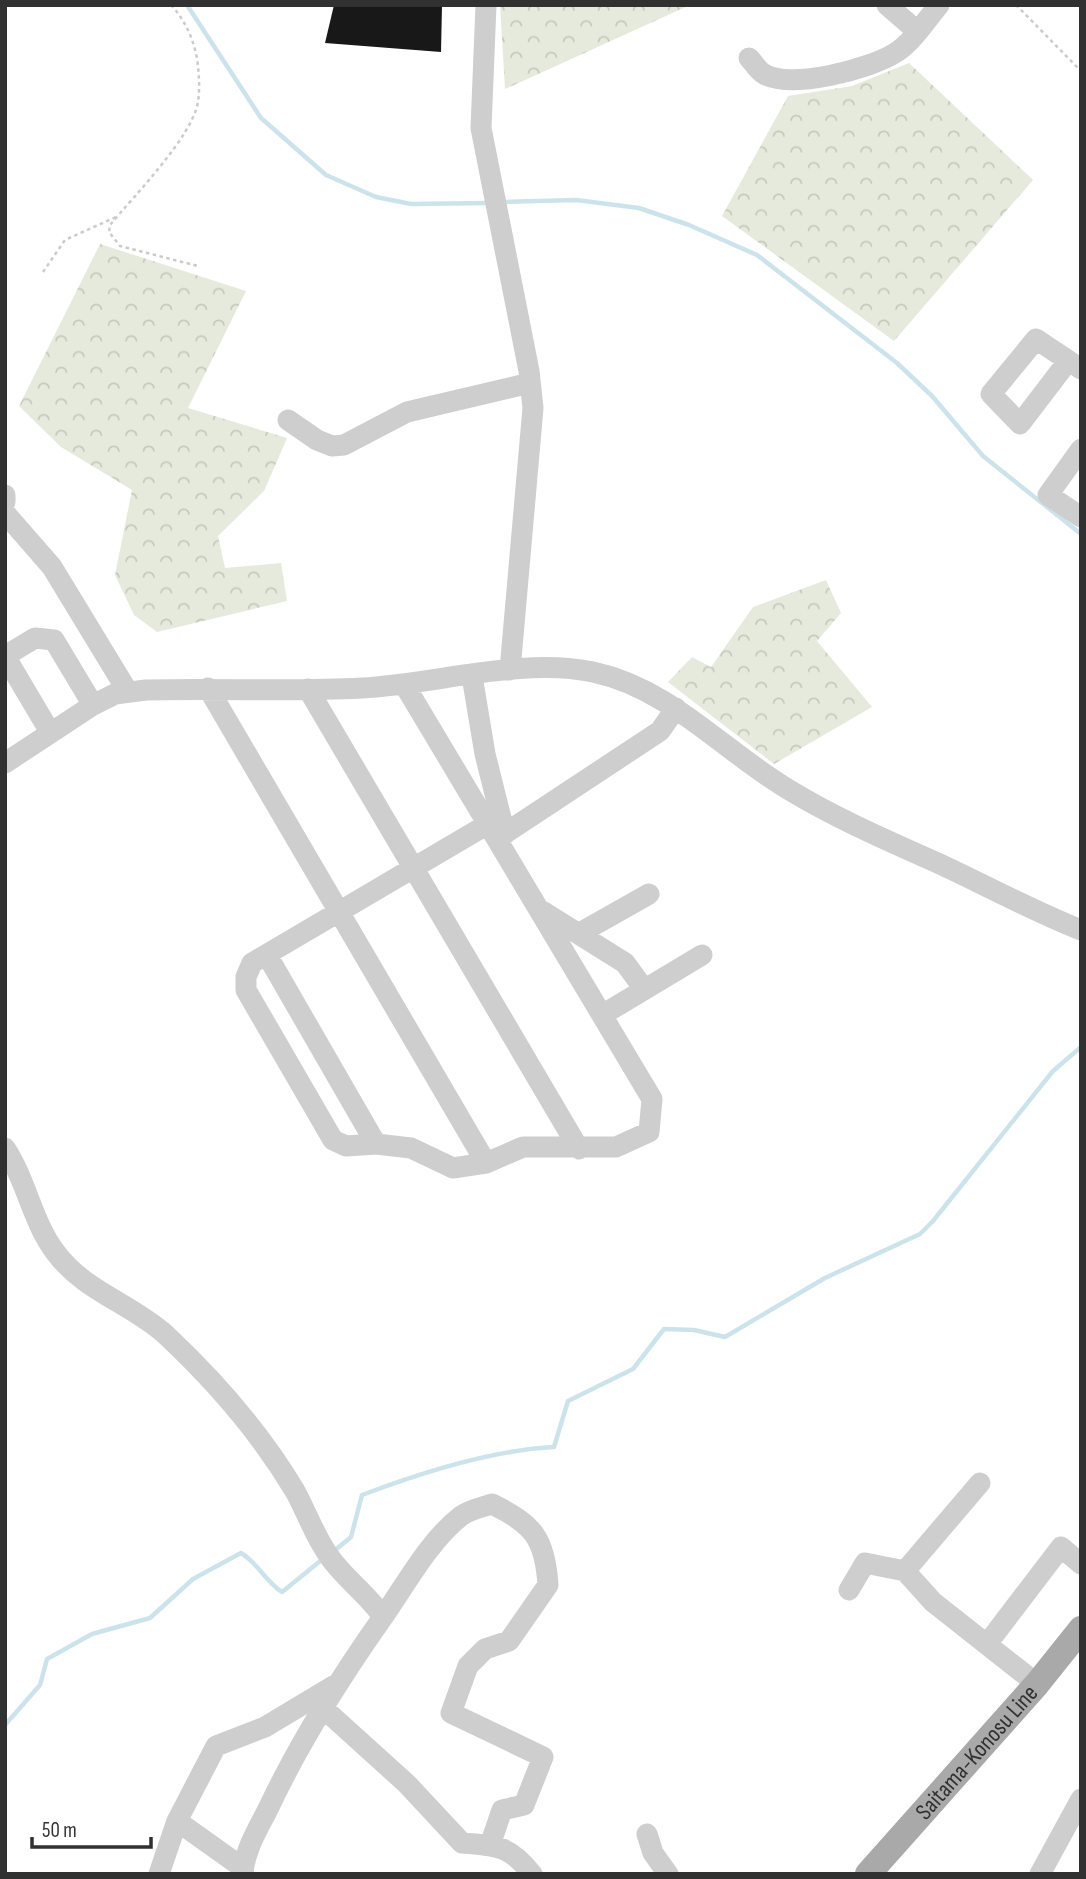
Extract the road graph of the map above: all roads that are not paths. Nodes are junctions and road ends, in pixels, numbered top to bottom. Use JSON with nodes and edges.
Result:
{"nodes":[{"id":1,"x":486,"y":5,"type":"edge"},
{"id":2,"x":887,"y":5,"type":"edge"},
{"id":3,"x":939,"y":5,"type":"edge"},
{"id":4,"x":917,"y":31,"type":"junction"},
{"id":5,"x":749,"y":58,"type":"dead end"},
{"id":6,"x":530,"y":383,"type":"junction"},
{"id":7,"x":288,"y":420,"type":"dead end"},
{"id":8,"x":1081,"y":449,"type":"edge"},
{"id":9,"x":5,"y":495,"type":"edge"},
{"id":10,"x":5,"y":502,"type":"edge"},
{"id":11,"x":5,"y":513,"type":"edge"},
{"id":12,"x":1081,"y":517,"type":"edge"},
{"id":13,"x":510,"y":670,"type":"junction"},
{"id":14,"x":472,"y":676,"type":"junction"},
{"id":15,"x":404,"y":684,"type":"junction"},
{"id":16,"x":208,"y":688,"type":"junction"},
{"id":17,"x":308,"y":688,"type":"junction"},
{"id":18,"x":128,"y":692,"type":"junction"},
{"id":19,"x":93,"y":705,"type":"junction"},
{"id":20,"x":676,"y":708,"type":"junction"},
{"id":21,"x":50,"y":732,"type":"junction"},
{"id":22,"x":5,"y":763,"type":"edge"},
{"id":23,"x":497,"y":832,"type":"junction"},
{"id":24,"x":412,"y":868,"type":"junction"},
{"id":25,"x":649,"y":894,"type":"dead end"},
{"id":26,"x":540,"y":909,"type":"junction"},
{"id":27,"x":338,"y":911,"type":"junction"},
{"id":28,"x":1081,"y":930,"type":"edge"},
{"id":29,"x":580,"y":933,"type":"junction"},
{"id":30,"x":267,"y":955,"type":"junction"},
{"id":31,"x":702,"y":955,"type":"dead end"},
{"id":32,"x":644,"y":989,"type":"junction"},
{"id":33,"x":602,"y":1015,"type":"junction"},
{"id":34,"x":376,"y":1143,"type":"junction"},
{"id":35,"x":5,"y":1148,"type":"edge"},
{"id":36,"x":579,"y":1149,"type":"junction"},
{"id":37,"x":486,"y":1163,"type":"junction"},
{"id":38,"x":979,"y":1483,"type":"dead end"},
{"id":39,"x":1081,"y":1564,"type":"edge"},
{"id":40,"x":905,"y":1572,"type":"junction"},
{"id":41,"x":849,"y":1590,"type":"dead end"},
{"id":42,"x":383,"y":1617,"type":"junction"},
{"id":43,"x":1081,"y":1629,"type":"edge"},
{"id":44,"x":987,"y":1644,"type":"junction"},
{"id":45,"x":1037,"y":1684,"type":"junction"},
{"id":46,"x":335,"y":1685,"type":"junction"},
{"id":47,"x":323,"y":1708,"type":"junction"},
{"id":48,"x":1081,"y":1799,"type":"edge"},
{"id":49,"x":177,"y":1821,"type":"junction"},
{"id":50,"x":647,"y":1834,"type":"dead end"},
{"id":51,"x":489,"y":1845,"type":"junction"},
{"id":52,"x":243,"y":1871,"type":"edge"},
{"id":53,"x":871,"y":1872,"type":"edge"},
{"id":54,"x":159,"y":1874,"type":"edge"},
{"id":55,"x":532,"y":1874,"type":"edge"},
{"id":56,"x":668,"y":1874,"type":"edge"},
{"id":57,"x":1040,"y":1874,"type":"edge"}],
"edges":[{"from":1,"to":6,"type":"street"},
{"from":2,"to":4,"type":"street"},
{"from":3,"to":4,"type":"street"},
{"from":4,"to":5,"type":"street"},
{"from":6,"to":7,"type":"street"},
{"from":6,"to":13,"type":"street"},
{"from":8,"to":12,"type":"street"},
{"from":9,"to":10,"type":"street"},
{"from":11,"to":18,"type":"street"},
{"from":13,"to":14,"type":"street"},
{"from":13,"to":20,"type":"street"},
{"from":14,"to":15,"type":"street"},
{"from":14,"to":23,"type":"street"},
{"from":15,"to":17,"type":"street"},
{"from":15,"to":23,"type":"street"},
{"from":16,"to":17,"type":"street"},
{"from":16,"to":18,"type":"street"},
{"from":16,"to":27,"type":"street"},
{"from":17,"to":24,"type":"street"},
{"from":18,"to":19,"type":"street"},
{"from":19,"to":21,"type":"street"},
{"from":19,"to":21,"type":"street"},
{"from":20,"to":23,"type":"street"},
{"from":20,"to":28,"type":"street"},
{"from":21,"to":22,"type":"street"},
{"from":23,"to":24,"type":"street"},
{"from":23,"to":26,"type":"street"},
{"from":24,"to":27,"type":"street"},
{"from":24,"to":36,"type":"street"},
{"from":25,"to":29,"type":"street"},
{"from":26,"to":29,"type":"street"},
{"from":26,"to":33,"type":"street"},
{"from":27,"to":30,"type":"street"},
{"from":27,"to":37,"type":"street"},
{"from":29,"to":32,"type":"street"},
{"from":30,"to":34,"type":"street"},
{"from":30,"to":34,"type":"street"},
{"from":31,"to":32,"type":"street"},
{"from":32,"to":33,"type":"street"},
{"from":33,"to":36,"type":"street"},
{"from":34,"to":37,"type":"street"},
{"from":35,"to":42,"type":"street"},
{"from":36,"to":37,"type":"street"},
{"from":38,"to":40,"type":"street"},
{"from":39,"to":44,"type":"street"},
{"from":40,"to":41,"type":"street"},
{"from":40,"to":44,"type":"street"},
{"from":42,"to":46,"type":"street"},
{"from":42,"to":51,"type":"street"},
{"from":43,"to":45,"type":"main road","name":"Saitama-Konosu Line"},
{"from":44,"to":45,"type":"street"},
{"from":45,"to":53,"type":"main road","name":"Saitama-Konosu Line"},
{"from":46,"to":47,"type":"street"},
{"from":46,"to":49,"type":"street"},
{"from":47,"to":51,"type":"street"},
{"from":47,"to":52,"type":"street"},
{"from":48,"to":57,"type":"street"},
{"from":49,"to":52,"type":"street"},
{"from":49,"to":54,"type":"street"},
{"from":50,"to":56,"type":"street"},
{"from":51,"to":55,"type":"street"}]}
